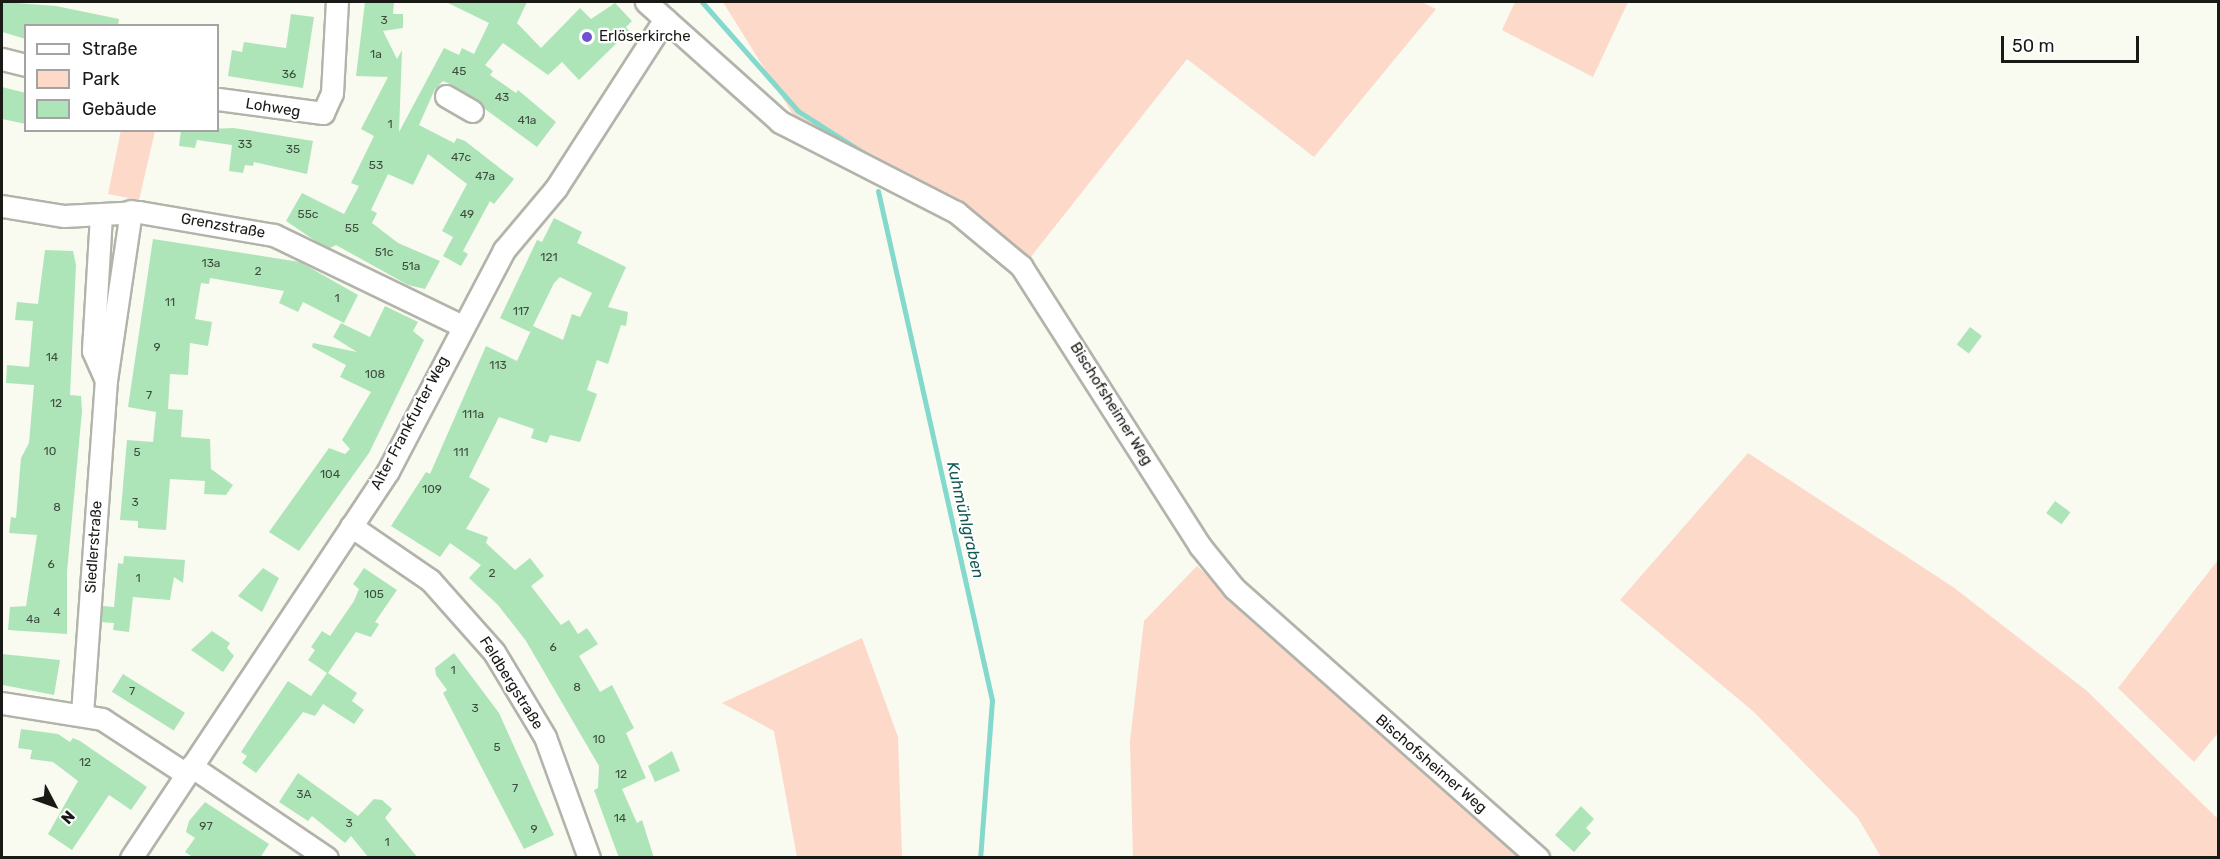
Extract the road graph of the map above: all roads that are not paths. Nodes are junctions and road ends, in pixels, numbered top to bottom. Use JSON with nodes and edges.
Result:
{"nodes":[{"id":1,"x":337,"y":2,"type":"edge"},
{"id":2,"x":646,"y":2,"type":"edge"},
{"id":3,"x":665,"y":19,"type":"junction"},
{"id":4,"x":2,"y":59,"type":"edge"},
{"id":5,"x":24,"y":64,"type":"edge"},
{"id":6,"x":446,"y":96,"type":"dead end"},
{"id":7,"x":219,"y":99,"type":"edge"},
{"id":8,"x":472,"y":111,"type":"dead end"},
{"id":9,"x":2,"y":206,"type":"edge"},
{"id":10,"x":131,"y":212,"type":"junction"},
{"id":11,"x":101,"y":214,"type":"junction"},
{"id":12,"x":460,"y":325,"type":"junction"},
{"id":13,"x":106,"y":380,"type":"junction"},
{"id":14,"x":351,"y":526,"type":"junction"},
{"id":15,"x":2,"y":703,"type":"edge"},
{"id":16,"x":82,"y":714,"type":"junction"},
{"id":17,"x":189,"y":770,"type":"junction"},
{"id":18,"x":131,"y":858,"type":"edge"},
{"id":19,"x":327,"y":858,"type":"edge"},
{"id":20,"x":589,"y":858,"type":"edge"},
{"id":21,"x":1538,"y":858,"type":"edge"}],
"edges":[{"from":1,"to":7,"type":"street","name":"Lohweg"},
{"from":2,"to":3,"type":"street","name":"Bischofsheimer Weg"},
{"from":3,"to":12,"type":"street","name":"Alter Frankfurter Weg"},
{"from":3,"to":21,"type":"street","name":"Bischofsheimer Weg"},
{"from":4,"to":5,"type":"street"},
{"from":6,"to":8,"type":"street"},
{"from":9,"to":11,"type":"street","name":"Grenzstraße"},
{"from":10,"to":11,"type":"street","name":"Grenzstraße"},
{"from":10,"to":12,"type":"street","name":"Grenzstraße"},
{"from":10,"to":13,"type":"street","name":"Siedlerstraße"},
{"from":11,"to":13,"type":"street","name":"Siedlerstraße"},
{"from":12,"to":14,"type":"street","name":"Alter Frankfurter Weg"},
{"from":13,"to":16,"type":"street","name":"Siedlerstraße"},
{"from":14,"to":17,"type":"street","name":"Alter Frankfurter Weg"},
{"from":14,"to":20,"type":"street","name":"Feldbergstraße"},
{"from":15,"to":16,"type":"street"},
{"from":16,"to":17,"type":"street"},
{"from":17,"to":18,"type":"street","name":"Alter Frankfurter Weg"},
{"from":17,"to":19,"type":"street"}]}
